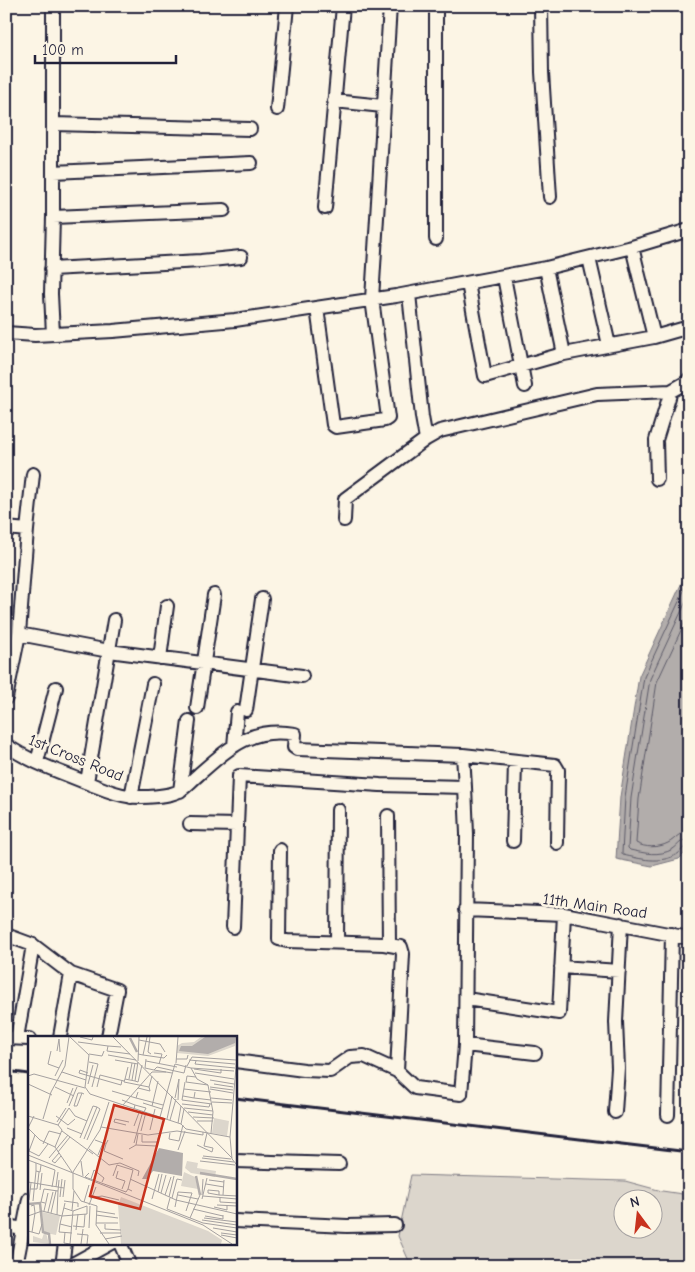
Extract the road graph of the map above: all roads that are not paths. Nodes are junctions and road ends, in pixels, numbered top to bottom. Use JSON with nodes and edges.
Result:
{"nodes":[{"id":1,"x":53,"y":6,"type":"edge"},
{"id":2,"x":286,"y":6,"type":"edge"},
{"id":3,"x":343,"y":6,"type":"edge"},
{"id":4,"x":390,"y":6,"type":"edge"},
{"id":5,"x":436,"y":6,"type":"edge"},
{"id":6,"x":541,"y":6,"type":"edge"},
{"id":7,"x":334,"y":101,"type":"junction"},
{"id":8,"x":383,"y":106,"type":"junction"},
{"id":9,"x":277,"y":109,"type":"dead end"},
{"id":10,"x":53,"y":124,"type":"junction"},
{"id":11,"x":250,"y":129,"type":"dead end"},
{"id":12,"x":251,"y":163,"type":"dead end"},
{"id":13,"x":53,"y":172,"type":"junction"},
{"id":14,"x":550,"y":197,"type":"dead end"},
{"id":15,"x":325,"y":208,"type":"dead end"},
{"id":16,"x":224,"y":210,"type":"dead end"},
{"id":17,"x":53,"y":217,"type":"junction"},
{"id":18,"x":689,"y":230,"type":"edge"},
{"id":19,"x":436,"y":238,"type":"dead end"},
{"id":20,"x":632,"y":247,"type":"junction"},
{"id":21,"x":241,"y":257,"type":"dead end"},
{"id":22,"x":589,"y":258,"type":"junction"},
{"id":23,"x":546,"y":268,"type":"junction"},
{"id":24,"x":51,"y":270,"type":"junction"},
{"id":25,"x":504,"y":277,"type":"junction"},
{"id":26,"x":468,"y":283,"type":"junction"},
{"id":27,"x":409,"y":294,"type":"junction"},
{"id":28,"x":372,"y":299,"type":"junction"},
{"id":29,"x":317,"y":308,"type":"junction"},
{"id":30,"x":689,"y":327,"type":"edge"},
{"id":31,"x":6,"y":333,"type":"edge"},
{"id":32,"x":53,"y":334,"type":"junction"},
{"id":33,"x":654,"y":337,"type":"junction"},
{"id":34,"x":609,"y":346,"type":"junction"},
{"id":35,"x":564,"y":354,"type":"junction"},
{"id":36,"x":521,"y":366,"type":"junction"},
{"id":37,"x":689,"y":379,"type":"edge"},
{"id":38,"x":525,"y":386,"type":"dead end"},
{"id":39,"x":671,"y":391,"type":"junction"},
{"id":40,"x":426,"y":439,"type":"junction"},
{"id":41,"x":33,"y":474,"type":"dead end"},
{"id":42,"x":657,"y":479,"type":"dead end"},
{"id":43,"x":344,"y":520,"type":"dead end"},
{"id":44,"x":6,"y":528,"type":"edge"},
{"id":45,"x":27,"y":530,"type":"junction"},
{"id":46,"x":214,"y":595,"type":"dead end"},
{"id":47,"x":262,"y":599,"type":"dead end"},
{"id":48,"x":166,"y":606,"type":"dead end"},
{"id":49,"x":114,"y":620,"type":"dead end"},
{"id":50,"x":19,"y":634,"type":"junction"},
{"id":51,"x":109,"y":651,"type":"junction"},
{"id":52,"x":160,"y":658,"type":"junction"},
{"id":53,"x":204,"y":663,"type":"junction"},
{"id":54,"x":251,"y":670,"type":"junction"},
{"id":55,"x":302,"y":676,"type":"dead end"},
{"id":56,"x":153,"y":684,"type":"dead end"},
{"id":57,"x":56,"y":688,"type":"dead end"},
{"id":58,"x":6,"y":698,"type":"edge"},
{"id":59,"x":197,"y":708,"type":"dead end"},
{"id":60,"x":189,"y":721,"type":"dead end"},
{"id":61,"x":6,"y":745,"type":"edge"},
{"id":62,"x":234,"y":746,"type":"junction"},
{"id":63,"x":463,"y":755,"type":"junction"},
{"id":64,"x":37,"y":762,"type":"junction"},
{"id":65,"x":515,"y":762,"type":"junction"},
{"id":66,"x":87,"y":782,"type":"junction"},
{"id":67,"x":465,"y":786,"type":"junction"},
{"id":68,"x":180,"y":791,"type":"junction"},
{"id":69,"x":131,"y":797,"type":"junction"},
{"id":70,"x":338,"y":810,"type":"dead end"},
{"id":71,"x":388,"y":816,"type":"dead end"},
{"id":72,"x":190,"y":824,"type":"dead end"},
{"id":73,"x":237,"y":825,"type":"junction"},
{"id":74,"x":514,"y":841,"type":"dead end"},
{"id":75,"x":557,"y":844,"type":"dead end"},
{"id":76,"x":280,"y":850,"type":"dead end"},
{"id":77,"x":465,"y":910,"type":"junction"},
{"id":78,"x":564,"y":914,"type":"junction"},
{"id":79,"x":621,"y":924,"type":"junction"},
{"id":80,"x":233,"y":928,"type":"dead end"},
{"id":81,"x":6,"y":934,"type":"edge"},
{"id":82,"x":672,"y":934,"type":"junction"},
{"id":83,"x":689,"y":938,"type":"edge"},
{"id":84,"x":337,"y":942,"type":"junction"},
{"id":85,"x":33,"y":945,"type":"junction"},
{"id":86,"x":389,"y":945,"type":"junction"},
{"id":87,"x":561,"y":967,"type":"junction"},
{"id":88,"x":619,"y":970,"type":"junction"},
{"id":89,"x":71,"y":974,"type":"junction"},
{"id":90,"x":466,"y":1000,"type":"junction"},
{"id":91,"x":60,"y":1036,"type":"edge"},
{"id":92,"x":108,"y":1036,"type":"edge"},
{"id":93,"x":17,"y":1038,"type":"edge"},
{"id":94,"x":465,"y":1045,"type":"junction"},
{"id":95,"x":535,"y":1053,"type":"dead end"},
{"id":96,"x":236,"y":1061,"type":"edge"},
{"id":97,"x":397,"y":1071,"type":"junction"},
{"id":98,"x":615,"y":1112,"type":"dead end"},
{"id":99,"x":668,"y":1115,"type":"dead end"},
{"id":100,"x":236,"y":1162,"type":"edge"},
{"id":101,"x":339,"y":1164,"type":"dead end"},
{"id":102,"x":28,"y":1204,"type":"edge"},
{"id":103,"x":236,"y":1221,"type":"edge"},
{"id":104,"x":395,"y":1225,"type":"dead end"},
{"id":105,"x":6,"y":1226,"type":"edge"},
{"id":106,"x":23,"y":1229,"type":"junction"},
{"id":107,"x":65,"y":1244,"type":"edge"},
{"id":108,"x":110,"y":1244,"type":"edge"},
{"id":109,"x":120,"y":1244,"type":"edge"},
{"id":110,"x":13,"y":1263,"type":"edge"},
{"id":111,"x":62,"y":1266,"type":"edge"},
{"id":112,"x":69,"y":1266,"type":"edge"},
{"id":113,"x":130,"y":1266,"type":"edge"}],
"edges":[{"from":1,"to":10,"type":"street"},
{"from":2,"to":9,"type":"street"},
{"from":3,"to":7,"type":"street"},
{"from":4,"to":8,"type":"street"},
{"from":5,"to":19,"type":"street"},
{"from":6,"to":14,"type":"street"},
{"from":7,"to":8,"type":"street"},
{"from":7,"to":15,"type":"street"},
{"from":8,"to":28,"type":"street"},
{"from":10,"to":11,"type":"street"},
{"from":10,"to":13,"type":"street"},
{"from":12,"to":13,"type":"street"},
{"from":13,"to":17,"type":"street"},
{"from":16,"to":17,"type":"street"},
{"from":17,"to":24,"type":"street"},
{"from":18,"to":20,"type":"street"},
{"from":20,"to":22,"type":"street"},
{"from":20,"to":33,"type":"street"},
{"from":21,"to":24,"type":"street"},
{"from":22,"to":23,"type":"street"},
{"from":22,"to":34,"type":"street"},
{"from":23,"to":25,"type":"street"},
{"from":23,"to":35,"type":"street"},
{"from":24,"to":32,"type":"street"},
{"from":25,"to":26,"type":"street"},
{"from":25,"to":36,"type":"street"},
{"from":26,"to":27,"type":"street"},
{"from":26,"to":36,"type":"street"},
{"from":27,"to":28,"type":"street"},
{"from":27,"to":40,"type":"street"},
{"from":28,"to":29,"type":"street"},
{"from":28,"to":29,"type":"street"},
{"from":29,"to":32,"type":"street"},
{"from":30,"to":33,"type":"street"},
{"from":31,"to":32,"type":"street"},
{"from":33,"to":34,"type":"street"},
{"from":34,"to":35,"type":"street"},
{"from":35,"to":36,"type":"street"},
{"from":36,"to":38,"type":"street"},
{"from":37,"to":39,"type":"street"},
{"from":39,"to":40,"type":"street"},
{"from":39,"to":42,"type":"street"},
{"from":40,"to":43,"type":"street"},
{"from":41,"to":45,"type":"street"},
{"from":44,"to":45,"type":"street"},
{"from":45,"to":50,"type":"street"},
{"from":46,"to":53,"type":"street"},
{"from":47,"to":54,"type":"street"},
{"from":48,"to":52,"type":"street"},
{"from":49,"to":51,"type":"street"},
{"from":50,"to":51,"type":"street"},
{"from":50,"to":58,"type":"street"},
{"from":51,"to":52,"type":"street"},
{"from":51,"to":66,"type":"street"},
{"from":52,"to":53,"type":"street"},
{"from":53,"to":54,"type":"street"},
{"from":53,"to":59,"type":"street"},
{"from":54,"to":55,"type":"street"},
{"from":54,"to":62,"type":"street"},
{"from":56,"to":69,"type":"street"},
{"from":57,"to":64,"type":"street"},
{"from":60,"to":68,"type":"street"},
{"from":61,"to":64,"type":"street","name":"1st Cross Road"},
{"from":62,"to":63,"type":"street","name":"1st Cross Road"},
{"from":62,"to":68,"type":"street","name":"1st Cross Road"},
{"from":63,"to":65,"type":"street","name":"1st Cross Road"},
{"from":63,"to":67,"type":"street"},
{"from":64,"to":66,"type":"street","name":"1st Cross Road"},
{"from":65,"to":74,"type":"street"},
{"from":65,"to":75,"type":"street","name":"1st Cross Road"},
{"from":66,"to":69,"type":"street","name":"1st Cross Road"},
{"from":67,"to":73,"type":"street"},
{"from":67,"to":77,"type":"street"},
{"from":68,"to":69,"type":"street","name":"1st Cross Road"},
{"from":70,"to":84,"type":"street"},
{"from":71,"to":86,"type":"street"},
{"from":72,"to":73,"type":"street"},
{"from":73,"to":80,"type":"street"},
{"from":76,"to":84,"type":"street"},
{"from":77,"to":78,"type":"street","name":"11th Main Road"},
{"from":77,"to":90,"type":"street"},
{"from":78,"to":79,"type":"street","name":"11th Main Road"},
{"from":78,"to":87,"type":"street"},
{"from":79,"to":82,"type":"street","name":"11th Main Road"},
{"from":79,"to":88,"type":"street"},
{"from":81,"to":85,"type":"street"},
{"from":82,"to":83,"type":"street","name":"11th Main Road"},
{"from":82,"to":99,"type":"street"},
{"from":84,"to":86,"type":"street"},
{"from":85,"to":89,"type":"street"},
{"from":85,"to":93,"type":"street"},
{"from":86,"to":97,"type":"street"},
{"from":87,"to":88,"type":"street"},
{"from":87,"to":90,"type":"street"},
{"from":88,"to":98,"type":"street"},
{"from":89,"to":91,"type":"street"},
{"from":89,"to":92,"type":"street"},
{"from":90,"to":94,"type":"street"},
{"from":94,"to":95,"type":"street"},
{"from":94,"to":97,"type":"street"},
{"from":96,"to":97,"type":"street"},
{"from":100,"to":101,"type":"street"},
{"from":102,"to":106,"type":"street"},
{"from":103,"to":104,"type":"street"},
{"from":105,"to":106,"type":"street"},
{"from":106,"to":110,"type":"street"},
{"from":107,"to":111,"type":"street"},
{"from":108,"to":112,"type":"street"},
{"from":109,"to":113,"type":"street"}]}
